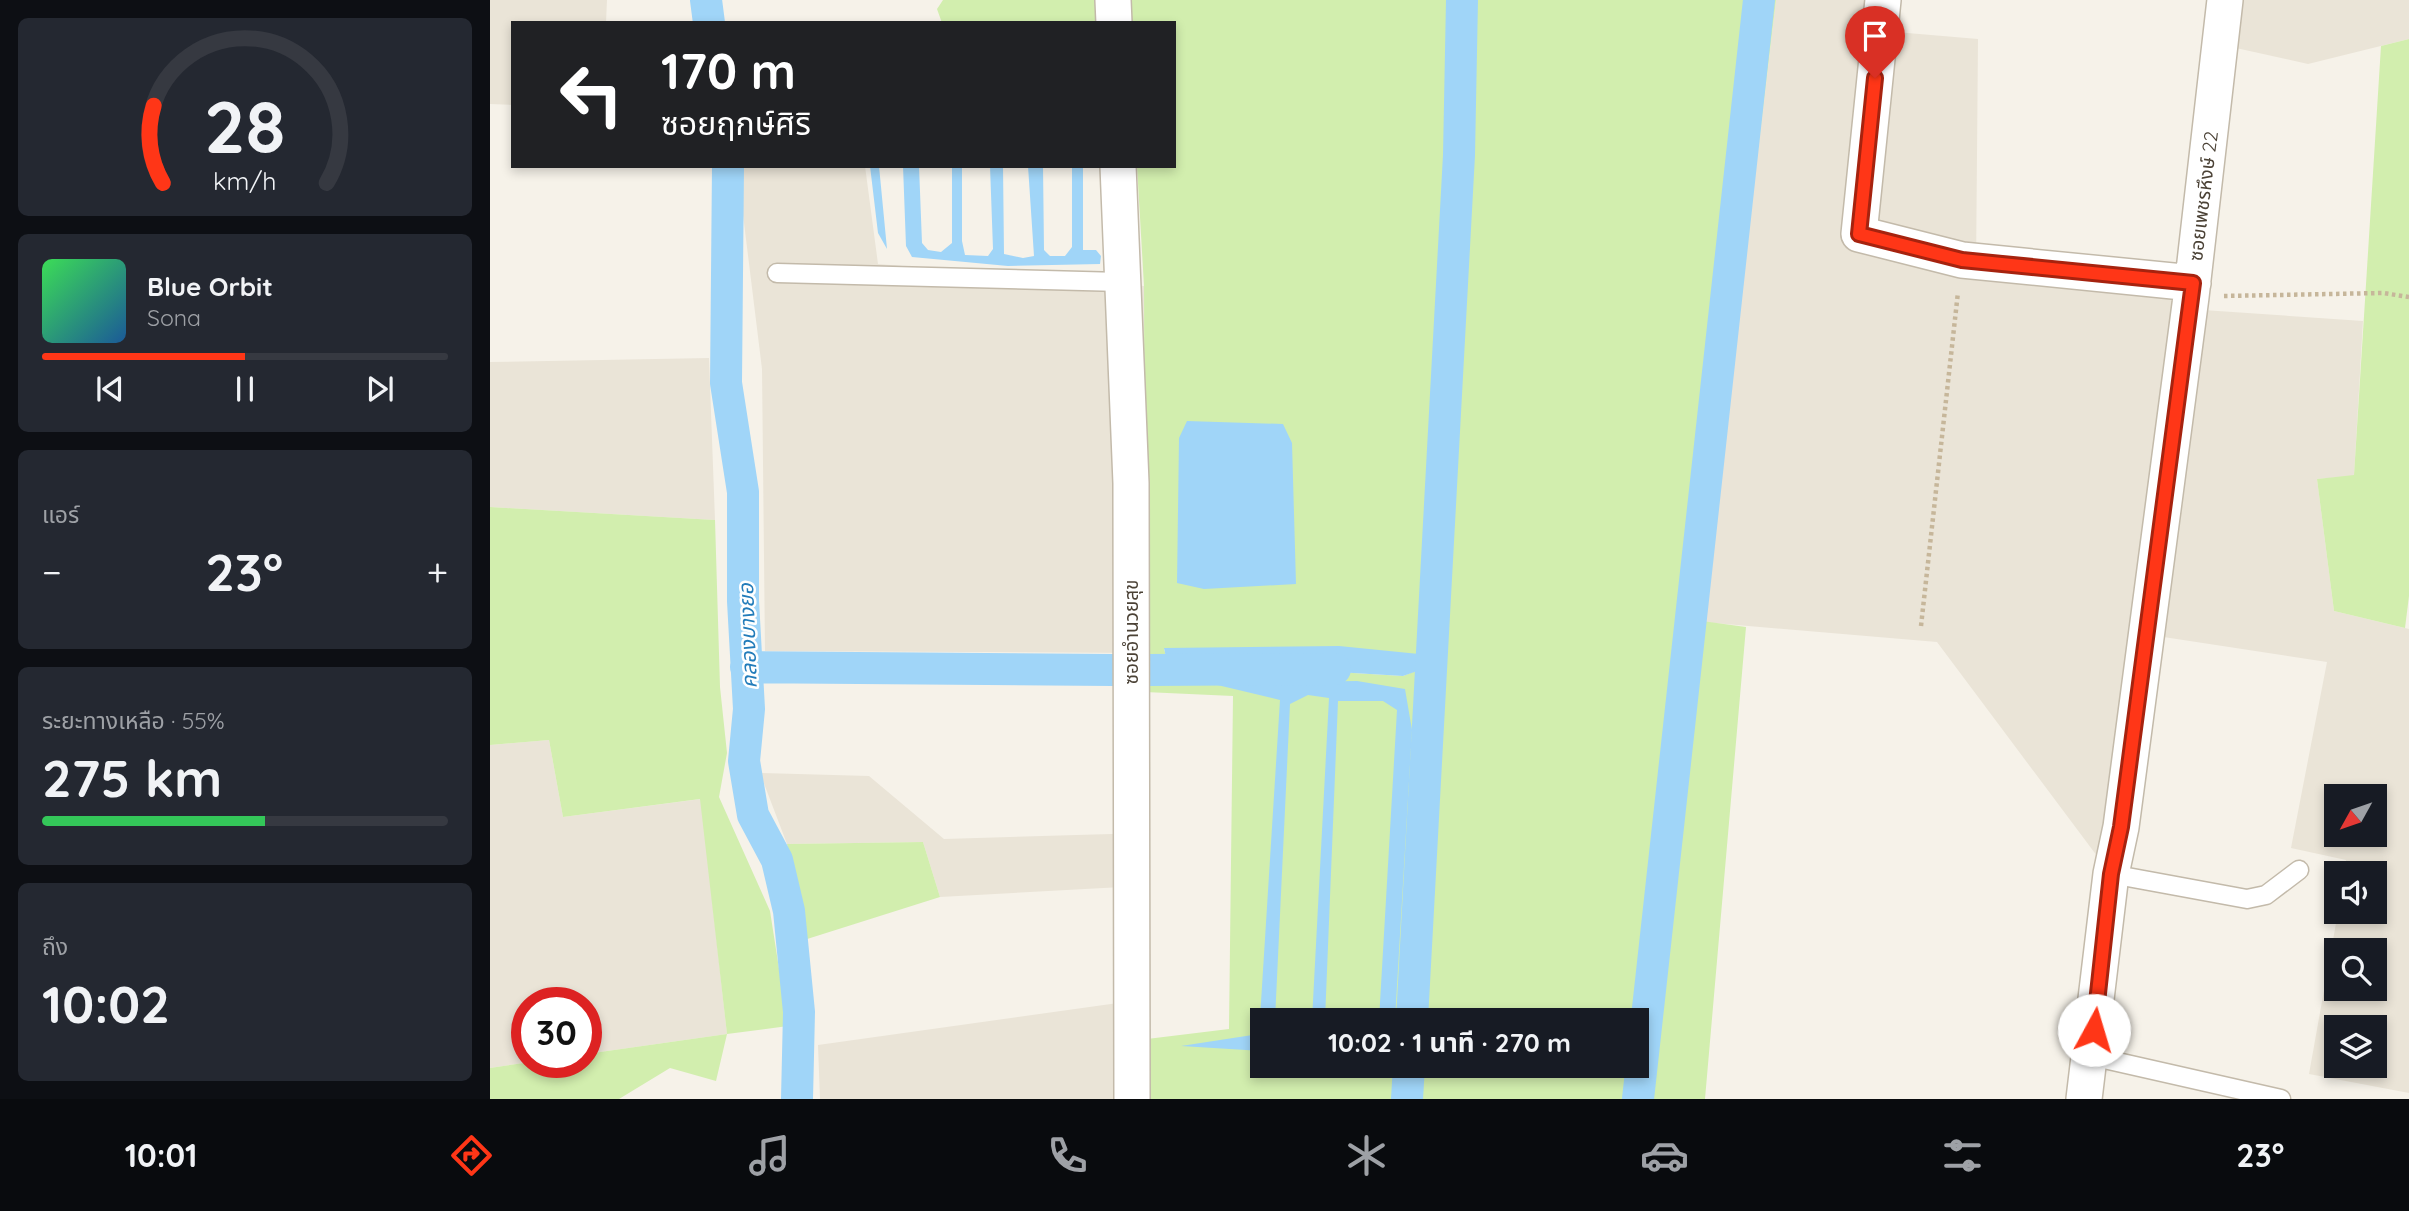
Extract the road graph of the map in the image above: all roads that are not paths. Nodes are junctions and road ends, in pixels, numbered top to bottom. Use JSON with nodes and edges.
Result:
{"nodes":[{"id":1,"x":1113,"y":0,"type":"edge"},
{"id":2,"x":1883,"y":0,"type":"edge"},
{"id":3,"x":2225,"y":0,"type":"edge"},
{"id":4,"x":1114,"y":21,"type":"edge"},
{"id":5,"x":1118,"y":168,"type":"edge"},
{"id":6,"x":777,"y":273,"type":"dead end"},
{"id":7,"x":1121,"y":282,"type":"junction"},
{"id":8,"x":2192,"y":290,"type":"junction"},
{"id":9,"x":2299,"y":870,"type":"dead end"},
{"id":10,"x":2111,"y":874,"type":"junction"},
{"id":11,"x":2091,"y":1056,"type":"junction"},
{"id":12,"x":1132,"y":1099,"type":"edge"},
{"id":13,"x":2084,"y":1099,"type":"edge"},
{"id":14,"x":2281,"y":1099,"type":"edge"}],
"edges":[{"from":1,"to":4,"type":"street"},
{"from":2,"to":8,"type":"street"},
{"from":3,"to":8,"type":"street","name":"ซอยเพชรหึงษ์ 22"},
{"from":5,"to":7,"type":"street","name":"ซอยอำนวยสุข"},
{"from":6,"to":7,"type":"lane"},
{"from":7,"to":12,"type":"street","name":"ซอยอำนวยสุข"},
{"from":8,"to":10,"type":"street","name":"ซอยเพชรหึงษ์ 22"},
{"from":9,"to":10,"type":"lane"},
{"from":10,"to":11,"type":"street","name":"ซอยเพชรหึงษ์ 22"},
{"from":11,"to":13,"type":"street","name":"ซอยเพชรหึงษ์ 22"},
{"from":11,"to":14,"type":"lane"}]}
